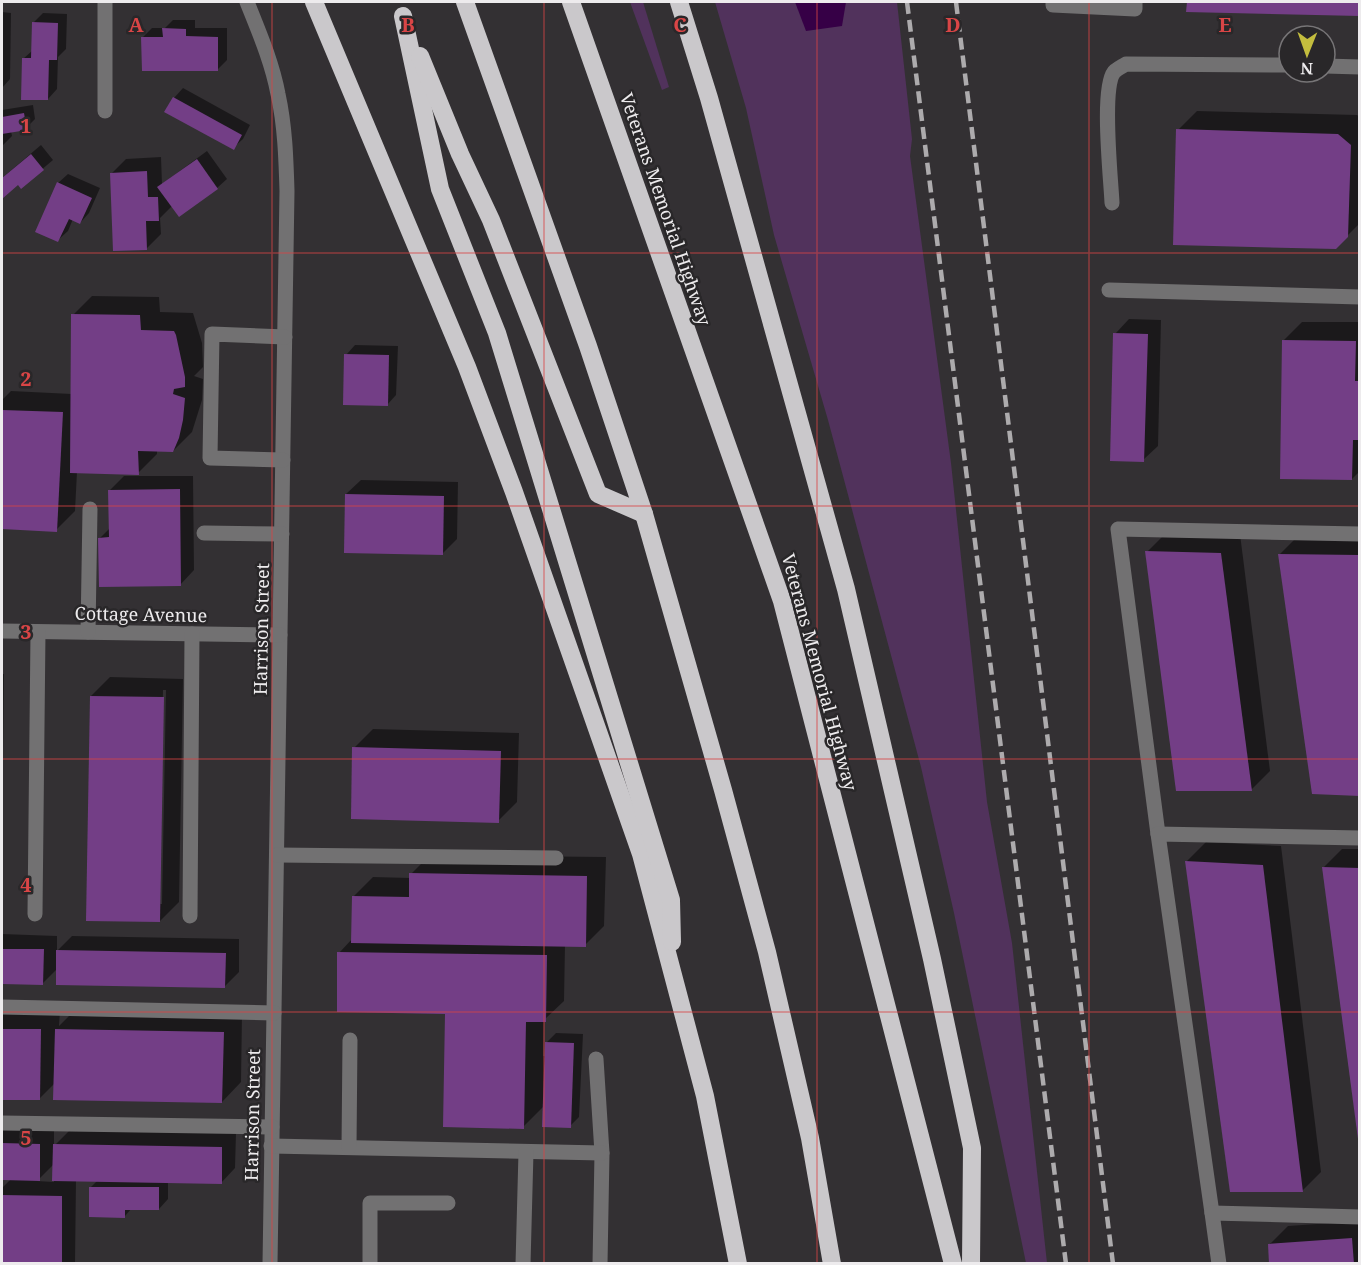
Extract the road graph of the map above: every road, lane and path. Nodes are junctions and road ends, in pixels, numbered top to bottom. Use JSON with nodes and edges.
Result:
{"nodes":[{"id":1,"x":105,"y":2,"type":"edge"},
{"id":2,"x":247,"y":2,"type":"edge"},
{"id":3,"x":314,"y":2,"type":"edge"},
{"id":4,"x":465,"y":2,"type":"edge"},
{"id":5,"x":571,"y":2,"type":"edge"},
{"id":6,"x":679,"y":2,"type":"edge"},
{"id":7,"x":1053,"y":2,"type":"edge"},
{"id":8,"x":1135,"y":2,"type":"edge"},
{"id":9,"x":400,"y":9,"type":"edge"},
{"id":10,"x":1277,"y":65,"type":"edge"},
{"id":11,"x":1337,"y":67,"type":"edge"},
{"id":12,"x":1359,"y":68,"type":"edge"},
{"id":13,"x":105,"y":111,"type":"dead end"},
{"id":14,"x":1112,"y":203,"type":"dead end"},
{"id":15,"x":1109,"y":290,"type":"dead end"},
{"id":16,"x":1359,"y":297,"type":"edge"},
{"id":17,"x":285,"y":337,"type":"junction"},
{"id":18,"x":283,"y":460,"type":"junction"},
{"id":19,"x":90,"y":509,"type":"dead end"},
{"id":20,"x":645,"y":514,"type":"junction"},
{"id":21,"x":204,"y":533,"type":"dead end"},
{"id":22,"x":282,"y":534,"type":"junction"},
{"id":23,"x":1359,"y":534,"type":"edge"},
{"id":24,"x":2,"y":631,"type":"edge"},
{"id":25,"x":38,"y":632,"type":"junction"},
{"id":26,"x":88,"y":632,"type":"junction"},
{"id":27,"x":192,"y":634,"type":"junction"},
{"id":28,"x":280,"y":635,"type":"junction"},
{"id":29,"x":1158,"y":834,"type":"junction"},
{"id":30,"x":1359,"y":838,"type":"edge"},
{"id":31,"x":277,"y":855,"type":"junction"},
{"id":32,"x":556,"y":858,"type":"dead end"},
{"id":33,"x":35,"y":914,"type":"dead end"},
{"id":34,"x":190,"y":916,"type":"dead end"},
{"id":35,"x":673,"y":970,"type":"junction"},
{"id":36,"x":2,"y":1007,"type":"edge"},
{"id":37,"x":274,"y":1013,"type":"junction"},
{"id":38,"x":350,"y":1040,"type":"dead end"},
{"id":39,"x":596,"y":1059,"type":"dead end"},
{"id":40,"x":2,"y":1123,"type":"edge"},
{"id":41,"x":272,"y":1127,"type":"junction"},
{"id":42,"x":271,"y":1146,"type":"junction"},
{"id":43,"x":349,"y":1147,"type":"junction"},
{"id":44,"x":526,"y":1152,"type":"junction"},
{"id":45,"x":602,"y":1153,"type":"junction"},
{"id":46,"x":448,"y":1203,"type":"dead end"},
{"id":47,"x":1212,"y":1213,"type":"junction"},
{"id":48,"x":1359,"y":1217,"type":"edge"},
{"id":49,"x":270,"y":1263,"type":"edge"},
{"id":50,"x":370,"y":1263,"type":"edge"},
{"id":51,"x":523,"y":1263,"type":"edge"},
{"id":52,"x":600,"y":1263,"type":"edge"},
{"id":53,"x":738,"y":1263,"type":"edge"},
{"id":54,"x":832,"y":1263,"type":"edge"},
{"id":55,"x":953,"y":1263,"type":"edge"},
{"id":56,"x":971,"y":1263,"type":"edge"},
{"id":57,"x":1219,"y":1263,"type":"edge"}],
"edges":[{"from":1,"to":13,"type":"street"},
{"from":2,"to":17,"type":"street","name":"Harrison Street"},
{"from":3,"to":35,"type":"highway"},
{"from":4,"to":20,"type":"highway"},
{"from":5,"to":55,"type":"highway","name":"Veterans Memorial Highway"},
{"from":6,"to":56,"type":"highway"},
{"from":7,"to":8,"type":"street"},
{"from":9,"to":20,"type":"highway"},
{"from":9,"to":35,"type":"highway"},
{"from":10,"to":14,"type":"street"},
{"from":11,"to":12,"type":"street"},
{"from":15,"to":16,"type":"street"},
{"from":17,"to":18,"type":"street","name":"Harrison Street"},
{"from":17,"to":18,"type":"street"},
{"from":18,"to":22,"type":"street","name":"Harrison Street"},
{"from":19,"to":26,"type":"street"},
{"from":20,"to":54,"type":"highway"},
{"from":21,"to":22,"type":"street"},
{"from":22,"to":28,"type":"street","name":"Harrison Street"},
{"from":23,"to":29,"type":"street"},
{"from":24,"to":25,"type":"street","name":"Cottage Avenue"},
{"from":25,"to":26,"type":"street","name":"Cottage Avenue"},
{"from":25,"to":33,"type":"street"},
{"from":26,"to":27,"type":"street","name":"Cottage Avenue"},
{"from":27,"to":28,"type":"street","name":"Cottage Avenue"},
{"from":27,"to":34,"type":"street"},
{"from":28,"to":31,"type":"street","name":"Harrison Street"},
{"from":29,"to":30,"type":"street"},
{"from":29,"to":47,"type":"street"},
{"from":31,"to":32,"type":"street"},
{"from":31,"to":37,"type":"street","name":"Harrison Street"},
{"from":35,"to":53,"type":"highway"},
{"from":36,"to":37,"type":"street"},
{"from":37,"to":41,"type":"street","name":"Harrison Street"},
{"from":38,"to":43,"type":"street"},
{"from":39,"to":45,"type":"street"},
{"from":40,"to":41,"type":"street"},
{"from":41,"to":42,"type":"street","name":"Harrison Street"},
{"from":42,"to":43,"type":"street"},
{"from":42,"to":49,"type":"street","name":"Harrison Street"},
{"from":43,"to":44,"type":"street"},
{"from":44,"to":45,"type":"street"},
{"from":44,"to":51,"type":"street"},
{"from":45,"to":52,"type":"street"},
{"from":46,"to":50,"type":"street"},
{"from":47,"to":48,"type":"street"},
{"from":47,"to":57,"type":"street"}]}
